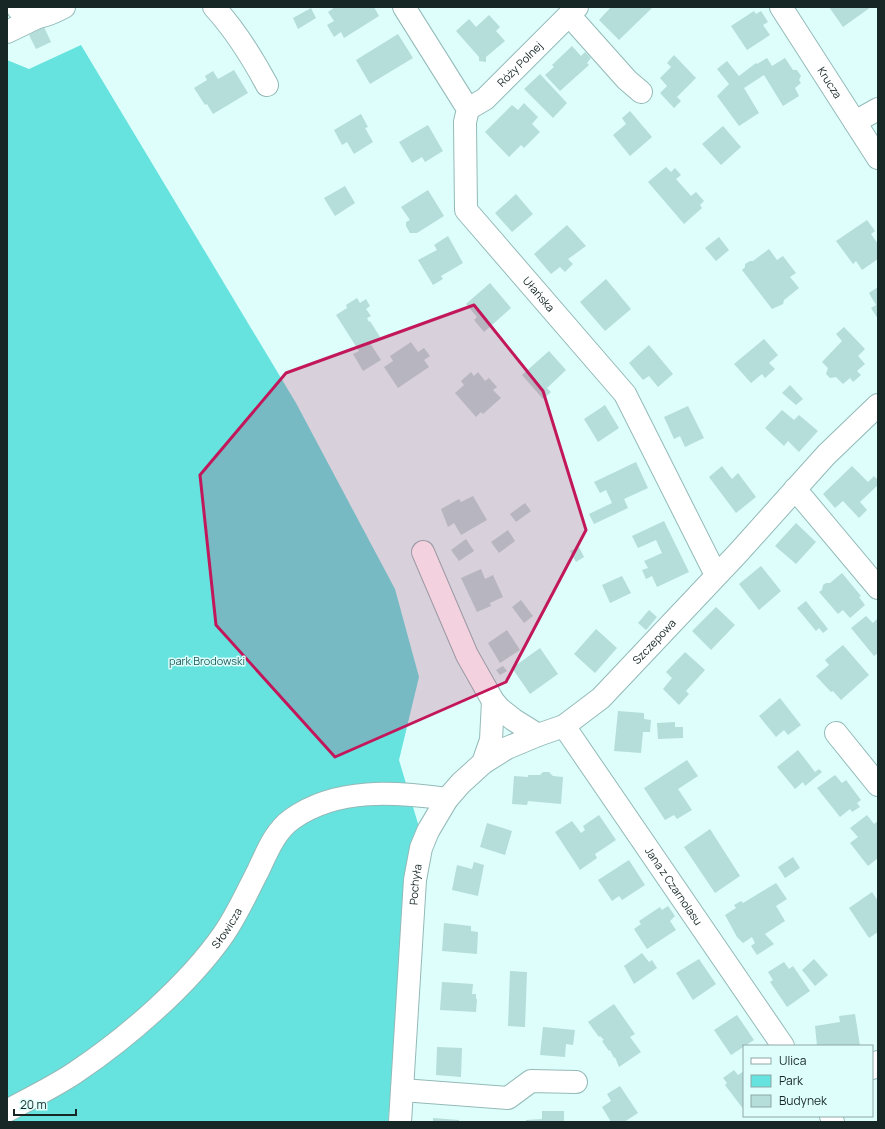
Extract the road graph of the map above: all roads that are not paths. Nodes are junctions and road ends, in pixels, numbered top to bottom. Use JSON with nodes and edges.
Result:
{"nodes":[{"id":1,"x":16,"y":7,"type":"edge"},
{"id":2,"x":64,"y":7,"type":"edge"},
{"id":3,"x":214,"y":7,"type":"edge"},
{"id":4,"x":404,"y":7,"type":"edge"},
{"id":5,"x":781,"y":7,"type":"edge"},
{"id":6,"x":573,"y":11,"type":"edge"},
{"id":7,"x":38,"y":17,"type":"junction"},
{"id":8,"x":7,"y":32,"type":"edge"},
{"id":9,"x":267,"y":85,"type":"dead end"},
{"id":10,"x":641,"y":92,"type":"dead end"},
{"id":11,"x":468,"y":109,"type":"junction"},
{"id":12,"x":878,"y":109,"type":"edge"},
{"id":13,"x":855,"y":122,"type":"junction"},
{"id":14,"x":878,"y":158,"type":"edge"},
{"id":15,"x":878,"y":405,"type":"edge"},
{"id":16,"x":795,"y":489,"type":"junction"},
{"id":17,"x":424,"y":552,"type":"dead end"},
{"id":18,"x":718,"y":573,"type":"junction"},
{"id":19,"x":878,"y":588,"type":"edge"},
{"id":20,"x":493,"y":701,"type":"junction"},
{"id":21,"x":564,"y":726,"type":"junction"},
{"id":22,"x":836,"y":733,"type":"dead end"},
{"id":23,"x":538,"y":734,"type":"junction"},
{"id":24,"x":483,"y":763,"type":"junction"},
{"id":25,"x":878,"y":785,"type":"edge"},
{"id":26,"x":447,"y":799,"type":"junction"},
{"id":27,"x":782,"y":1045,"type":"edge"},
{"id":28,"x":576,"y":1082,"type":"dead end"},
{"id":29,"x":402,"y":1090,"type":"junction"},
{"id":30,"x":7,"y":1111,"type":"edge"},
{"id":31,"x":400,"y":1122,"type":"edge"}],
"edges":[{"from":1,"to":7,"type":"street"},
{"from":2,"to":7,"type":"street"},
{"from":3,"to":9,"type":"street"},
{"from":4,"to":11,"type":"street"},
{"from":5,"to":13,"type":"street","name":"Krucza"},
{"from":6,"to":10,"type":"street","name":"Róży Polnej"},
{"from":6,"to":11,"type":"street","name":"Róży Polnej"},
{"from":7,"to":8,"type":"street"},
{"from":11,"to":18,"type":"street","name":"Ułańska"},
{"from":12,"to":13,"type":"street"},
{"from":13,"to":14,"type":"street","name":"Krucza"},
{"from":15,"to":16,"type":"street","name":"Szczepowa"},
{"from":16,"to":18,"type":"street","name":"Szczepowa"},
{"from":16,"to":19,"type":"street"},
{"from":17,"to":20,"type":"street"},
{"from":18,"to":21,"type":"street","name":"Szczepowa"},
{"from":20,"to":23,"type":"street"},
{"from":20,"to":24,"type":"street"},
{"from":21,"to":23,"type":"street","name":"Szczepowa"},
{"from":21,"to":27,"type":"street","name":"Jana z Czarnolasu"},
{"from":22,"to":25,"type":"street"},
{"from":23,"to":24,"type":"street","name":"Pochyła"},
{"from":24,"to":26,"type":"street","name":"Pochyła"},
{"from":26,"to":29,"type":"street","name":"Pochyła"},
{"from":26,"to":30,"type":"street","name":"Słowicza"},
{"from":28,"to":29,"type":"street"},
{"from":29,"to":31,"type":"street","name":"Pochyła"}]}
